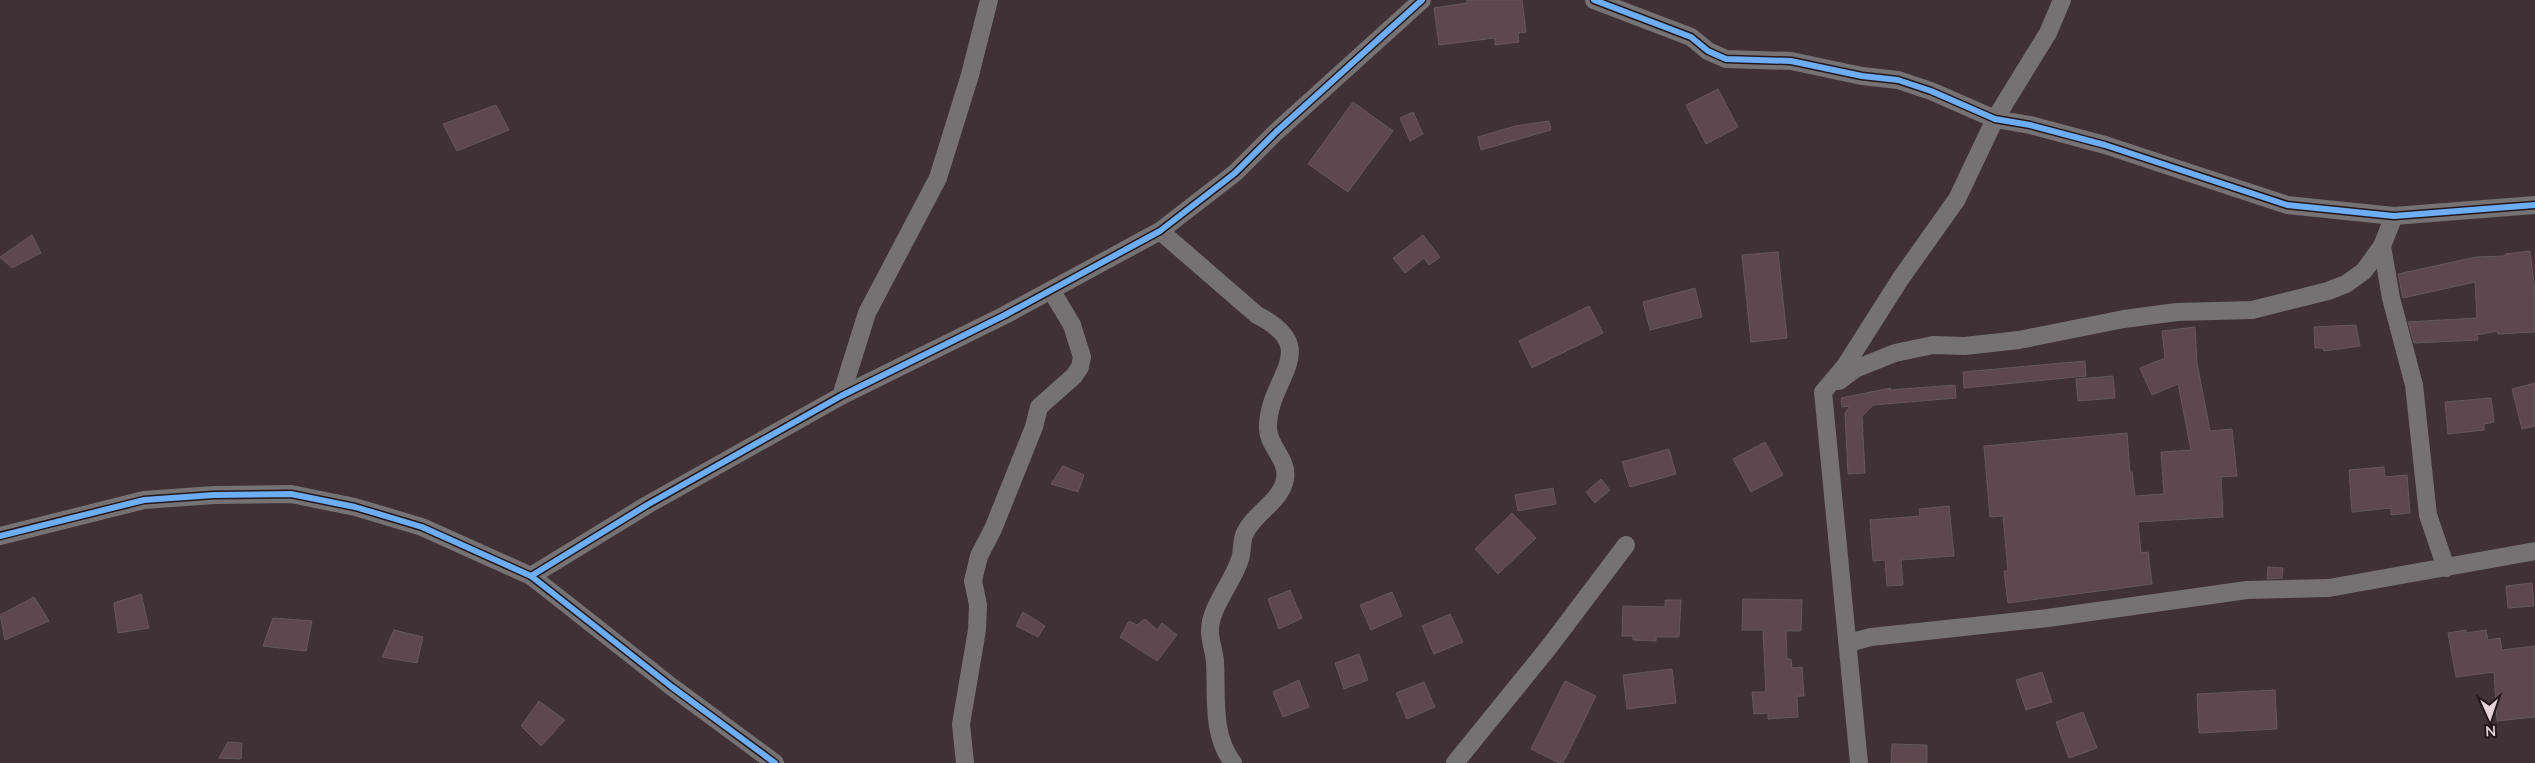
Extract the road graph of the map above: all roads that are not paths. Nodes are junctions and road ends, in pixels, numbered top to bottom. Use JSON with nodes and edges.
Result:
{"nodes":[{"id":1,"x":989,"y":0,"type":"edge"},
{"id":2,"x":1422,"y":0,"type":"edge"},
{"id":3,"x":1594,"y":0,"type":"edge"},
{"id":4,"x":2062,"y":0,"type":"edge"},
{"id":5,"x":1995,"y":120,"type":"junction"},
{"id":6,"x":2535,"y":205,"type":"edge"},
{"id":7,"x":2394,"y":216,"type":"junction"},
{"id":8,"x":1160,"y":231,"type":"junction"},
{"id":9,"x":2382,"y":246,"type":"junction"},
{"id":10,"x":1051,"y":290,"type":"junction"},
{"id":11,"x":1823,"y":392,"type":"junction"},
{"id":12,"x":841,"y":396,"type":"junction"},
{"id":13,"x":0,"y":536,"type":"edge"},
{"id":14,"x":1626,"y":545,"type":"dead end"},
{"id":15,"x":2535,"y":551,"type":"edge"},
{"id":16,"x":2446,"y":568,"type":"junction"},
{"id":17,"x":531,"y":576,"type":"junction"},
{"id":18,"x":1848,"y":643,"type":"junction"},
{"id":19,"x":775,"y":763,"type":"edge"},
{"id":20,"x":965,"y":763,"type":"edge"},
{"id":21,"x":1233,"y":763,"type":"edge"},
{"id":22,"x":1455,"y":763,"type":"edge"},
{"id":23,"x":1859,"y":763,"type":"edge"}],
"edges":[{"from":1,"to":12,"type":"street"},
{"from":2,"to":8,"type":"street"},
{"from":3,"to":5,"type":"street"},
{"from":4,"to":5,"type":"street"},
{"from":5,"to":7,"type":"street"},
{"from":5,"to":11,"type":"street"},
{"from":6,"to":7,"type":"street"},
{"from":7,"to":9,"type":"street"},
{"from":8,"to":10,"type":"street"},
{"from":8,"to":21,"type":"street"},
{"from":9,"to":11,"type":"street"},
{"from":9,"to":16,"type":"street"},
{"from":10,"to":12,"type":"street"},
{"from":10,"to":20,"type":"street"},
{"from":11,"to":18,"type":"street"},
{"from":12,"to":17,"type":"street"},
{"from":13,"to":17,"type":"street"},
{"from":14,"to":22,"type":"street"},
{"from":15,"to":16,"type":"street"},
{"from":16,"to":18,"type":"street"},
{"from":17,"to":19,"type":"street"},
{"from":18,"to":23,"type":"street"}]}
